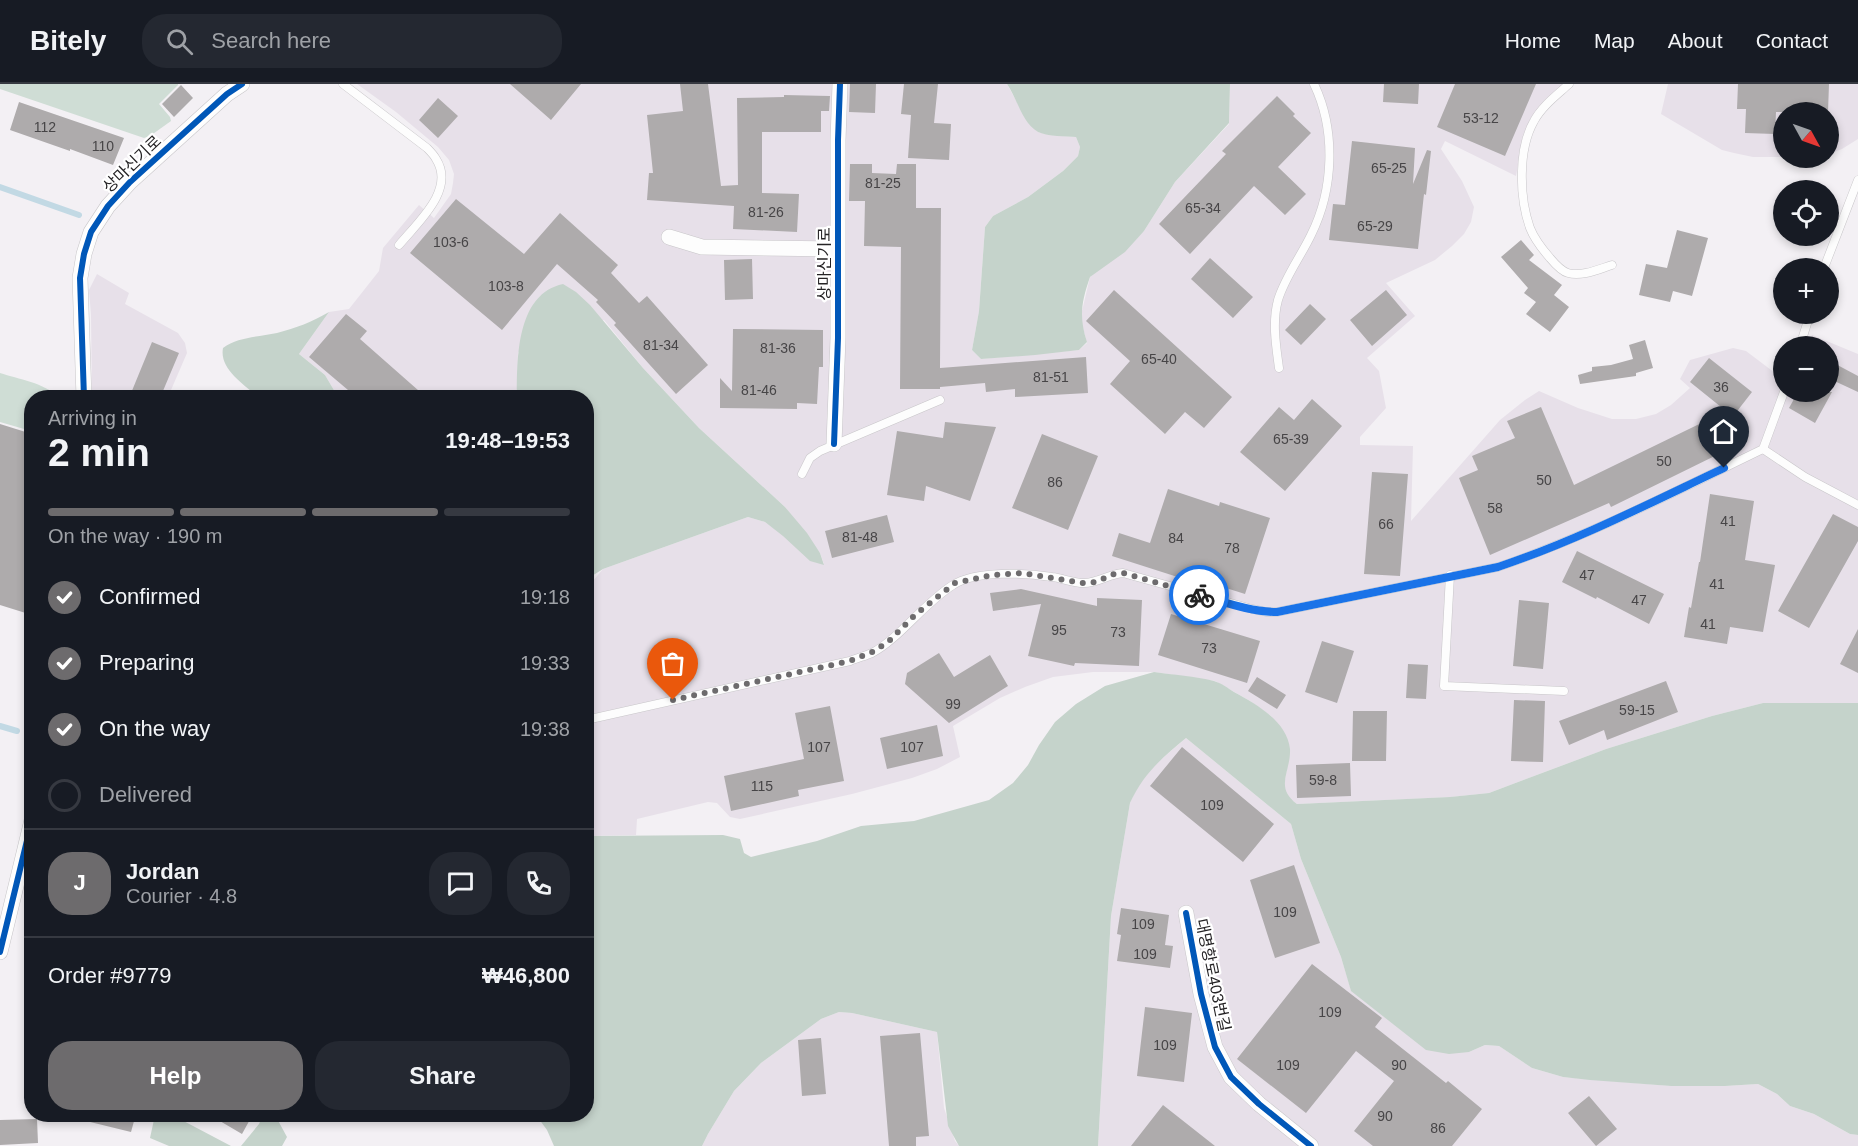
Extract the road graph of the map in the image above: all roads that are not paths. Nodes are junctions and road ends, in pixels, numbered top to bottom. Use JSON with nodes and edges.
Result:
{"nodes":[{"id":1,"x":242,"y":84,"type":"edge"},
{"id":2,"x":343,"y":84,"type":"edge"},
{"id":3,"x":840,"y":84,"type":"edge"},
{"id":4,"x":1314,"y":84,"type":"edge"},
{"id":5,"x":1569,"y":84,"type":"edge"},
{"id":6,"x":1858,"y":180,"type":"edge"},
{"id":7,"x":669,"y":237,"type":"dead end"},
{"id":8,"x":399,"y":245,"type":"dead end"},
{"id":9,"x":838,"y":249,"type":"junction"},
{"id":10,"x":1828,"y":258,"type":"edge"},
{"id":11,"x":1612,"y":265,"type":"dead end"},
{"id":12,"x":1279,"y":368,"type":"dead end"},
{"id":13,"x":84,"y":390,"type":"edge"},
{"id":14,"x":940,"y":400,"type":"dead end"},
{"id":15,"x":1780,"y":402,"type":"edge"},
{"id":16,"x":834,"y":444,"type":"junction"},
{"id":17,"x":1763,"y":449,"type":"junction"},
{"id":18,"x":802,"y":474,"type":"dead end"},
{"id":19,"x":1858,"y":505,"type":"edge"},
{"id":20,"x":1450,"y":575,"type":"junction"},
{"id":21,"x":1564,"y":691,"type":"dead end"},
{"id":22,"x":594,"y":718,"type":"edge"},
{"id":23,"x":24,"y":853,"type":"edge"},
{"id":24,"x":1186,"y":913,"type":"dead end"},
{"id":25,"x":0,"y":952,"type":"edge"},
{"id":26,"x":1311,"y":1146,"type":"edge"}],
"edges":[{"from":1,"to":13,"type":"street","name":"상마신기로"},
{"from":2,"to":8,"type":"lane"},
{"from":3,"to":9,"type":"street","name":"상마신기로"},
{"from":4,"to":12,"type":"lane"},
{"from":5,"to":11,"type":"lane"},
{"from":6,"to":10,"type":"lane"},
{"from":7,"to":9,"type":"street"},
{"from":9,"to":16,"type":"street","name":"상마신기로"},
{"from":14,"to":16,"type":"lane"},
{"from":15,"to":17,"type":"lane"},
{"from":16,"to":18,"type":"lane"},
{"from":17,"to":19,"type":"lane"},
{"from":17,"to":20,"type":"lane"},
{"from":20,"to":21,"type":"lane"},
{"from":20,"to":22,"type":"lane"},
{"from":23,"to":25,"type":"street"},
{"from":24,"to":26,"type":"street","name":"대명항로403번길"}]}
